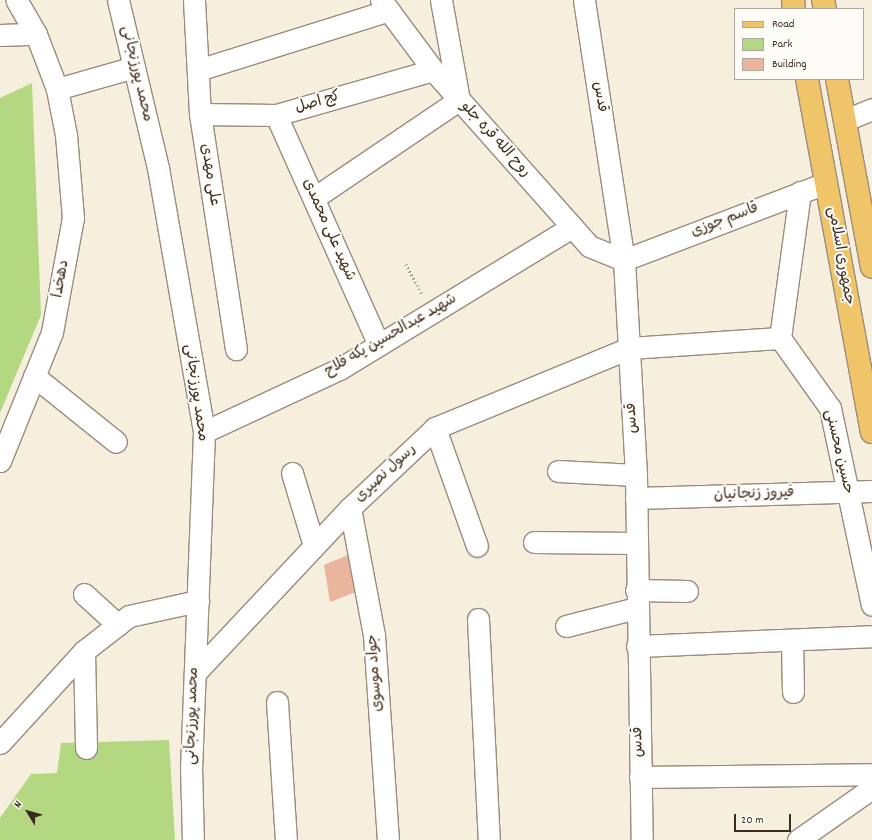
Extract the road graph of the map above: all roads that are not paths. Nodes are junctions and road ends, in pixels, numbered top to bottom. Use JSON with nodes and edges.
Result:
{"nodes":[{"id":1,"x":16,"y":0,"type":"edge"},
{"id":2,"x":118,"y":0,"type":"edge"},
{"id":3,"x":194,"y":0,"type":"edge"},
{"id":4,"x":441,"y":0,"type":"edge"},
{"id":5,"x":590,"y":1,"type":"edge"},
{"id":6,"x":385,"y":5,"type":"edge"},
{"id":7,"x":36,"y":34,"type":"junction"},
{"id":8,"x":0,"y":35,"type":"edge"},
{"id":9,"x":134,"y":67,"type":"junction"},
{"id":10,"x":198,"y":70,"type":"junction"},
{"id":11,"x":433,"y":70,"type":"junction"},
{"id":12,"x":807,"y":80,"type":"edge"},
{"id":13,"x":837,"y":80,"type":"edge"},
{"id":14,"x":57,"y":89,"type":"junction"},
{"id":15,"x":459,"y":100,"type":"junction"},
{"id":16,"x":872,"y":108,"type":"edge"},
{"id":17,"x":200,"y":114,"type":"junction"},
{"id":18,"x":276,"y":114,"type":"junction"},
{"id":19,"x":845,"y":120,"type":"junction"},
{"id":20,"x":826,"y":182,"type":"junction"},
{"id":21,"x":800,"y":192,"type":"junction"},
{"id":22,"x":314,"y":198,"type":"junction"},
{"id":23,"x":572,"y":227,"type":"junction"},
{"id":24,"x":624,"y":260,"type":"junction"},
{"id":25,"x":872,"y":267,"type":"edge"},
{"id":26,"x":780,"y":338,"type":"junction"},
{"id":27,"x":379,"y":345,"type":"junction"},
{"id":28,"x":629,"y":348,"type":"junction"},
{"id":29,"x":236,"y":349,"type":"dead end"},
{"id":30,"x":34,"y":376,"type":"junction"},
{"id":31,"x":436,"y":428,"type":"junction"},
{"id":32,"x":204,"y":432,"type":"junction"},
{"id":33,"x":872,"y":432,"type":"edge"},
{"id":34,"x":116,"y":442,"type":"dead end"},
{"id":35,"x":0,"y":460,"type":"edge"},
{"id":36,"x":558,"y":471,"type":"dead end"},
{"id":37,"x":292,"y":473,"type":"dead end"},
{"id":38,"x":636,"y":475,"type":"junction"},
{"id":39,"x":872,"y":491,"type":"edge"},
{"id":40,"x":847,"y":492,"type":"junction"},
{"id":41,"x":636,"y":498,"type":"junction"},
{"id":42,"x":350,"y":508,"type":"junction"},
{"id":43,"x":534,"y":542,"type":"dead end"},
{"id":44,"x":636,"y":543,"type":"junction"},
{"id":45,"x":314,"y":546,"type":"junction"},
{"id":46,"x":477,"y":546,"type":"dead end"},
{"id":47,"x":687,"y":591,"type":"dead end"},
{"id":48,"x":84,"y":594,"type":"dead end"},
{"id":49,"x":636,"y":599,"type":"junction"},
{"id":50,"x":198,"y":600,"type":"junction"},
{"id":51,"x":872,"y":605,"type":"edge"},
{"id":52,"x":478,"y":619,"type":"dead end"},
{"id":53,"x":118,"y":625,"type":"junction"},
{"id":54,"x":566,"y":626,"type":"dead end"},
{"id":55,"x":872,"y":636,"type":"edge"},
{"id":56,"x":792,"y":640,"type":"junction"},
{"id":57,"x":637,"y":646,"type":"junction"},
{"id":58,"x":84,"y":651,"type":"junction"},
{"id":59,"x":195,"y":673,"type":"junction"},
{"id":60,"x":793,"y":692,"type":"dead end"},
{"id":61,"x":277,"y":702,"type":"dead end"},
{"id":62,"x":0,"y":743,"type":"edge"},
{"id":63,"x":86,"y":748,"type":"dead end"},
{"id":64,"x":872,"y":774,"type":"edge"},
{"id":65,"x":640,"y":777,"type":"junction"},
{"id":66,"x":872,"y":788,"type":"edge"},
{"id":67,"x":193,"y":840,"type":"edge"},
{"id":68,"x":286,"y":840,"type":"edge"},
{"id":69,"x":388,"y":840,"type":"edge"},
{"id":70,"x":489,"y":840,"type":"edge"},
{"id":71,"x":642,"y":840,"type":"edge"},
{"id":72,"x":798,"y":840,"type":"edge"}],
"edges":[{"from":1,"to":7,"type":"street","name":"دهخدا"},
{"from":2,"to":9,"type":"street","name":"محمد پورزنجانی"},
{"from":3,"to":10,"type":"street","name":"علی مهدی"},
{"from":4,"to":15,"type":"street"},
{"from":5,"to":24,"type":"street","name":"قدس"},
{"from":6,"to":10,"type":"street"},
{"from":6,"to":11,"type":"street","name":"روح الله قره جلو"},
{"from":7,"to":8,"type":"street"},
{"from":7,"to":14,"type":"street","name":"دهخدا"},
{"from":9,"to":14,"type":"street"},
{"from":9,"to":32,"type":"street","name":"محمد پورزنجانی"},
{"from":10,"to":17,"type":"street","name":"علی مهدی"},
{"from":11,"to":15,"type":"street","name":"روح الله قره جلو"},
{"from":11,"to":18,"type":"street","name":"کج اصل"},
{"from":12,"to":20,"type":"main road","name":"جمهوری اسلامی"},
{"from":13,"to":19,"type":"main road","name":"جمهوری اسلامی"},
{"from":14,"to":30,"type":"street","name":"دهخدا"},
{"from":15,"to":22,"type":"street"},
{"from":15,"to":23,"type":"street","name":"روح الله قره جلو"},
{"from":16,"to":19,"type":"street"},
{"from":17,"to":18,"type":"street","name":"کج اصل"},
{"from":17,"to":29,"type":"street","name":"علی مهدی"},
{"from":18,"to":22,"type":"street","name":"شهید علی محمدی"},
{"from":19,"to":25,"type":"main road","name":"جمهوری اسلامی"},
{"from":20,"to":21,"type":"street","name":"قاسم جوزی"},
{"from":20,"to":33,"type":"main road","name":"جمهوری اسلامی"},
{"from":21,"to":24,"type":"street","name":"قاسم جوزی"},
{"from":21,"to":26,"type":"street"},
{"from":22,"to":27,"type":"street","name":"شهید علی محمدی"},
{"from":23,"to":24,"type":"street","name":"روح الله قره جلو"},
{"from":23,"to":27,"type":"street","name":"شهید عبدالحسین یکه فلاح"},
{"from":24,"to":28,"type":"street","name":"قدس"},
{"from":26,"to":28,"type":"street","name":"رسول نصیری"},
{"from":26,"to":40,"type":"street","name":"حسین محسنی"},
{"from":27,"to":32,"type":"street","name":"شهید عبدالحسین یکه فلاح"},
{"from":28,"to":31,"type":"street","name":"رسول نصیری"},
{"from":28,"to":38,"type":"street","name":"قدس"},
{"from":30,"to":34,"type":"street"},
{"from":30,"to":35,"type":"street","name":"دهخدا"},
{"from":31,"to":42,"type":"street","name":"رسول نصیری"},
{"from":31,"to":46,"type":"street"},
{"from":32,"to":50,"type":"street","name":"محمد پورزنجانی"},
{"from":36,"to":38,"type":"street"},
{"from":37,"to":45,"type":"street"},
{"from":38,"to":41,"type":"street","name":"قدس"},
{"from":39,"to":40,"type":"street","name":"فیروز زنجانیان"},
{"from":40,"to":41,"type":"street","name":"فیروز زنجانیان"},
{"from":40,"to":51,"type":"street","name":"حسین محسنی"},
{"from":41,"to":44,"type":"street","name":"قدس"},
{"from":42,"to":45,"type":"street","name":"رسول نصیری"},
{"from":42,"to":69,"type":"street","name":"جواد موسوی"},
{"from":43,"to":44,"type":"street"},
{"from":44,"to":49,"type":"street","name":"قدس"},
{"from":45,"to":59,"type":"street","name":"رسول نصیری"},
{"from":47,"to":49,"type":"street"},
{"from":48,"to":53,"type":"street"},
{"from":49,"to":54,"type":"street"},
{"from":49,"to":57,"type":"street","name":"قدس"},
{"from":50,"to":53,"type":"street"},
{"from":50,"to":59,"type":"street","name":"محمد پورزنجانی"},
{"from":52,"to":70,"type":"street"},
{"from":53,"to":58,"type":"street"},
{"from":55,"to":56,"type":"street"},
{"from":56,"to":57,"type":"street"},
{"from":56,"to":60,"type":"street"},
{"from":57,"to":65,"type":"street","name":"قدس"},
{"from":58,"to":62,"type":"street"},
{"from":58,"to":63,"type":"street"},
{"from":59,"to":67,"type":"street","name":"محمد پورزنجانی"},
{"from":61,"to":68,"type":"street"},
{"from":64,"to":65,"type":"street"},
{"from":65,"to":71,"type":"street","name":"قدس"},
{"from":66,"to":72,"type":"street"}]}
